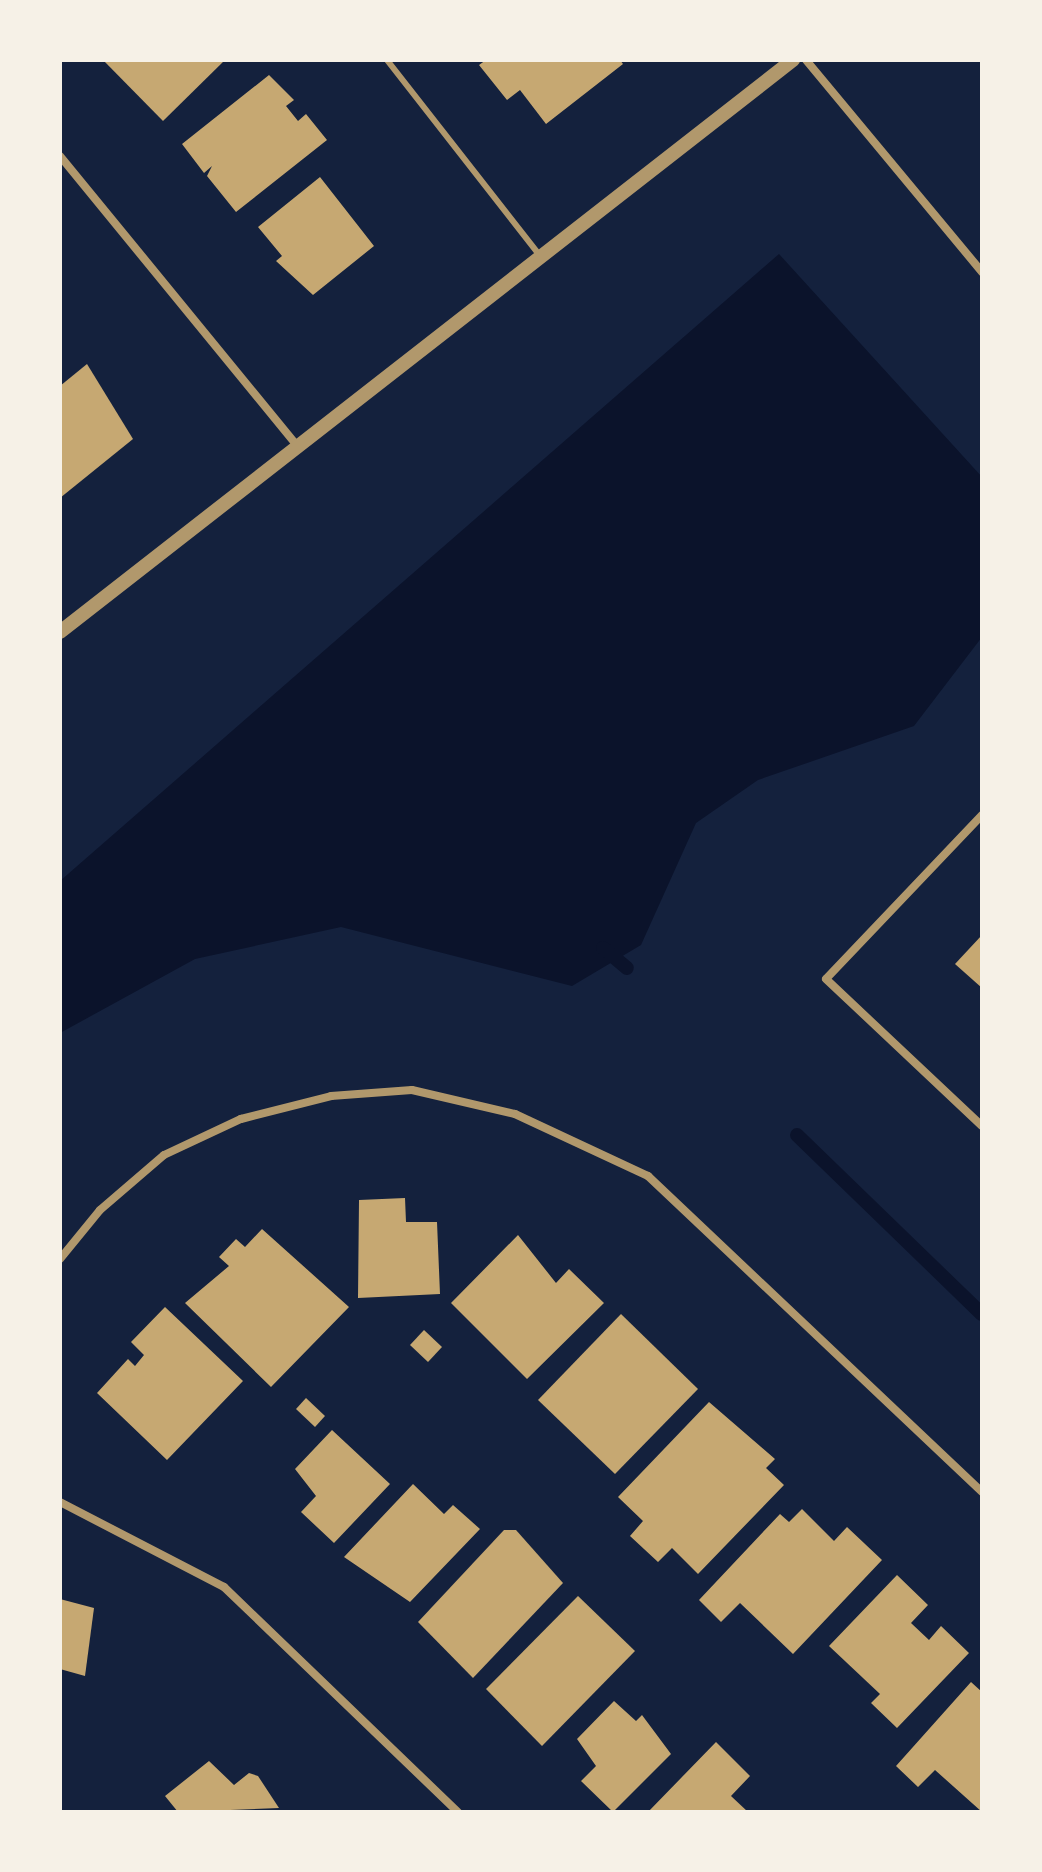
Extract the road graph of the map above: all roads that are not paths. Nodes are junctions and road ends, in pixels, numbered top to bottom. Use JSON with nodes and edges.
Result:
{"nodes":[{"id":1,"x":387,"y":60,"type":"edge"},
{"id":2,"x":793,"y":60,"type":"edge"},
{"id":3,"x":806,"y":60,"type":"edge"},
{"id":4,"x":60,"y":156,"type":"edge"},
{"id":5,"x":542,"y":258,"type":"junction"},
{"id":6,"x":982,"y":272,"type":"edge"},
{"id":7,"x":299,"y":448,"type":"junction"},
{"id":8,"x":60,"y":632,"type":"edge"},
{"id":9,"x":982,"y":815,"type":"edge"},
{"id":10,"x":982,"y":1126,"type":"edge"},
{"id":11,"x":60,"y":1259,"type":"edge"},
{"id":12,"x":982,"y":1492,"type":"edge"},
{"id":13,"x":60,"y":1502,"type":"edge"},
{"id":14,"x":458,"y":1812,"type":"edge"}],
"edges":[{"from":1,"to":5,"type":"lane"},
{"from":2,"to":5,"type":"street"},
{"from":3,"to":6,"type":"street"},
{"from":4,"to":7,"type":"street"},
{"from":5,"to":7,"type":"street"},
{"from":7,"to":8,"type":"street"},
{"from":9,"to":10,"type":"street"},
{"from":11,"to":12,"type":"street"},
{"from":13,"to":14,"type":"street"}]}
